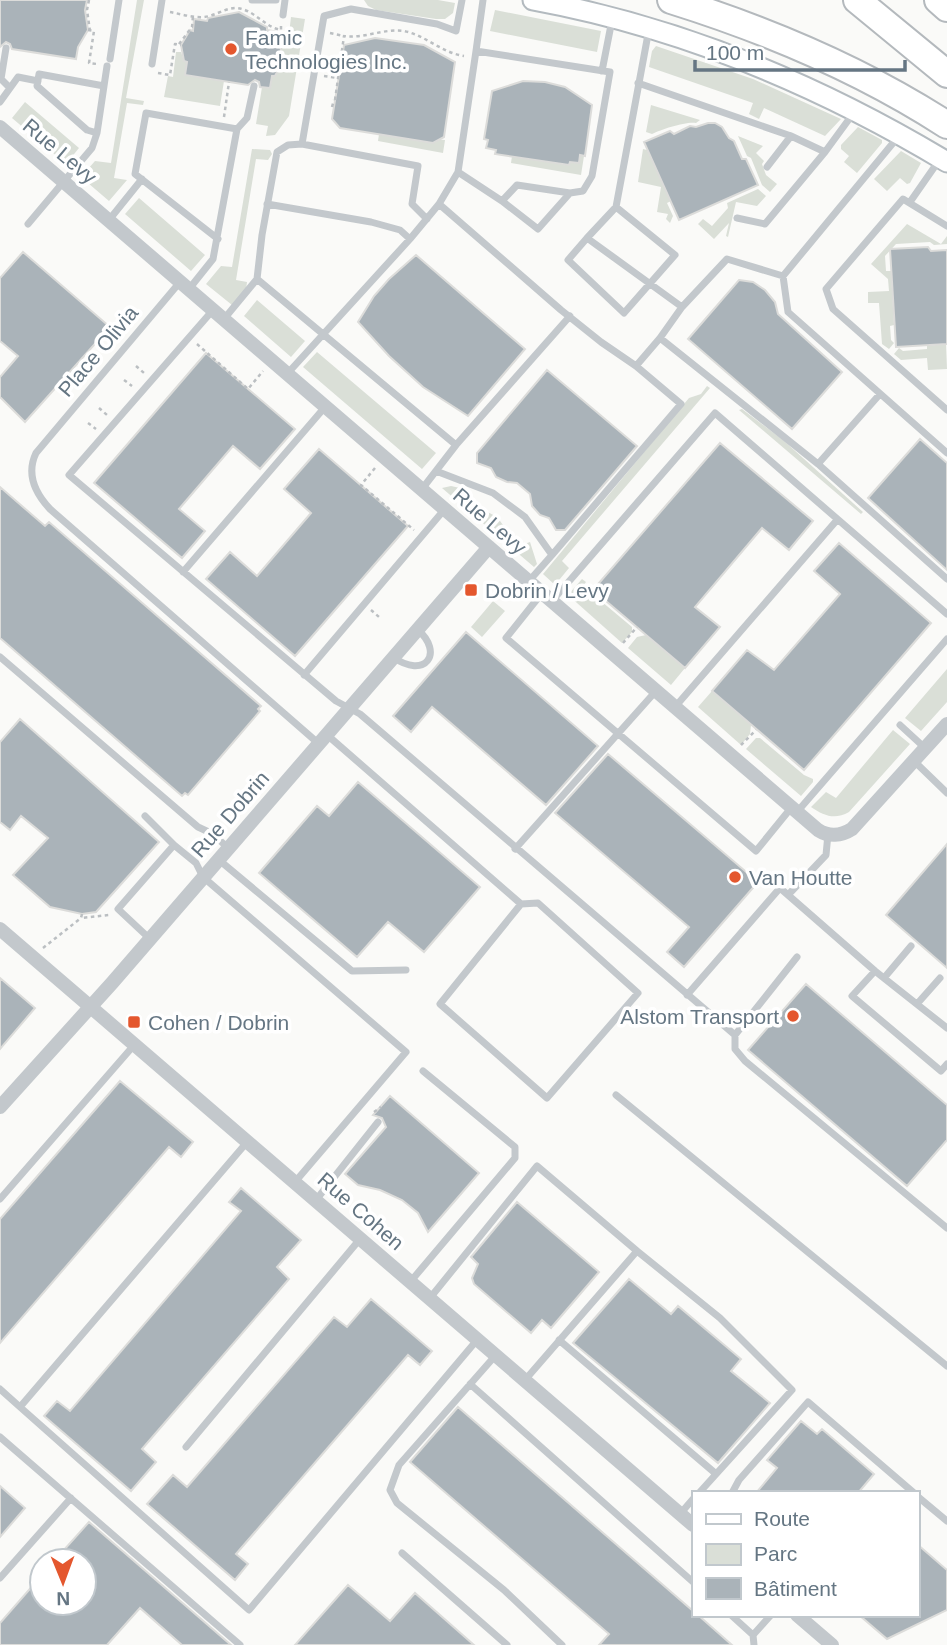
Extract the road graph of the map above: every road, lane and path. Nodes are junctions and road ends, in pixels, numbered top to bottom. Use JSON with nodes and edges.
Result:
{"nodes":[{"id":1,"x":89,"y":0,"type":"edge"},
{"id":2,"x":119,"y":0,"type":"edge"},
{"id":3,"x":162,"y":0,"type":"edge"},
{"id":4,"x":252,"y":0,"type":"edge"},
{"id":5,"x":276,"y":0,"type":"edge"},
{"id":6,"x":285,"y":0,"type":"edge"},
{"id":7,"x":352,"y":0,"type":"edge"},
{"id":8,"x":462,"y":0,"type":"edge"},
{"id":9,"x":483,"y":0,"type":"edge"},
{"id":10,"x":533,"y":0,"type":"edge"},
{"id":11,"x":671,"y":0,"type":"edge"},
{"id":12,"x":857,"y":0,"type":"edge"},
{"id":13,"x":937,"y":0,"type":"edge"},
{"id":14,"x":947,"y":8,"type":"edge"},
{"id":15,"x":351,"y":9,"type":"junction"},
{"id":16,"x":178,"y":13,"type":"dead end"},
{"id":17,"x":283,"y":15,"type":"dead end"},
{"id":18,"x":194,"y":16,"type":"junction"},
{"id":19,"x":612,"y":18,"type":"junction"},
{"id":20,"x":649,"y":28,"type":"junction"},
{"id":21,"x":281,"y":30,"type":"dead end"},
{"id":22,"x":338,"y":35,"type":"dead end"},
{"id":23,"x":344,"y":36,"type":"junction"},
{"id":24,"x":6,"y":48,"type":"dead end"},
{"id":25,"x":476,"y":51,"type":"junction"},
{"id":26,"x":459,"y":55,"type":"dead end"},
{"id":27,"x":97,"y":64,"type":"dead end"},
{"id":28,"x":152,"y":64,"type":"dead end"},
{"id":29,"x":602,"y":71,"type":"junction"},
{"id":30,"x":164,"y":74,"type":"dead end"},
{"id":31,"x":947,"y":74,"type":"edge"},
{"id":32,"x":38,"y":81,"type":"junction"},
{"id":33,"x":229,"y":82,"type":"dead end"},
{"id":34,"x":638,"y":83,"type":"junction"},
{"id":35,"x":104,"y":86,"type":"junction"},
{"id":36,"x":254,"y":86,"type":"dead end"},
{"id":37,"x":10,"y":88,"type":"junction"},
{"id":38,"x":0,"y":102,"type":"edge"},
{"id":39,"x":332,"y":107,"type":"dead end"},
{"id":40,"x":856,"y":111,"type":"junction"},
{"id":41,"x":223,"y":119,"type":"dead end"},
{"id":42,"x":947,"y":125,"type":"edge"},
{"id":43,"x":0,"y":127,"type":"edge"},
{"id":44,"x":237,"y":129,"type":"junction"},
{"id":45,"x":97,"y":133,"type":"junction"},
{"id":46,"x":900,"y":135,"type":"junction"},
{"id":47,"x":791,"y":136,"type":"junction"},
{"id":48,"x":302,"y":144,"type":"junction"},
{"id":49,"x":825,"y":152,"type":"junction"},
{"id":50,"x":944,"y":160,"type":"edge"},
{"id":51,"x":767,"y":167,"type":"dead end"},
{"id":52,"x":458,"y":172,"type":"junction"},
{"id":53,"x":142,"y":179,"type":"junction"},
{"id":54,"x":64,"y":182,"type":"junction"},
{"id":55,"x":570,"y":193,"type":"junction"},
{"id":56,"x":502,"y":201,"type":"junction"},
{"id":57,"x":910,"y":202,"type":"junction"},
{"id":58,"x":267,"y":204,"type":"junction"},
{"id":59,"x":439,"y":204,"type":"junction"},
{"id":60,"x":616,"y":207,"type":"junction"},
{"id":61,"x":737,"y":218,"type":"dead end"},
{"id":62,"x":426,"y":219,"type":"junction"},
{"id":63,"x":108,"y":220,"type":"junction"},
{"id":64,"x":28,"y":224,"type":"dead end"},
{"id":65,"x":947,"y":226,"type":"edge"},
{"id":66,"x":587,"y":238,"type":"junction"},
{"id":67,"x":218,"y":239,"type":"junction"},
{"id":68,"x":410,"y":239,"type":"junction"},
{"id":69,"x":783,"y":276,"type":"junction"},
{"id":70,"x":257,"y":279,"type":"junction"},
{"id":71,"x":650,"y":283,"type":"junction"},
{"id":72,"x":185,"y":285,"type":"junction"},
{"id":73,"x":682,"y":307,"type":"junction"},
{"id":74,"x":218,"y":314,"type":"junction"},
{"id":75,"x":570,"y":316,"type":"junction"},
{"id":76,"x":323,"y":334,"type":"junction"},
{"id":77,"x":660,"y":338,"type":"junction"},
{"id":78,"x":195,"y":342,"type":"dead end"},
{"id":79,"x":636,"y":366,"type":"junction"},
{"id":80,"x":263,"y":371,"type":"dead end"},
{"id":81,"x":287,"y":374,"type":"junction"},
{"id":82,"x":880,"y":394,"type":"junction"},
{"id":83,"x":325,"y":406,"type":"junction"},
{"id":84,"x":947,"y":410,"type":"edge"},
{"id":85,"x":457,"y":445,"type":"junction"},
{"id":86,"x":947,"y":453,"type":"edge"},
{"id":87,"x":817,"y":464,"type":"junction"},
{"id":88,"x":375,"y":468,"type":"dead end"},
{"id":89,"x":436,"y":471,"type":"junction"},
{"id":90,"x":422,"y":490,"type":"junction"},
{"id":91,"x":445,"y":509,"type":"junction"},
{"id":92,"x":837,"y":520,"type":"junction"},
{"id":93,"x":415,"y":531,"type":"dead end"},
{"id":94,"x":489,"y":547,"type":"junction"},
{"id":95,"x":552,"y":555,"type":"junction"},
{"id":96,"x":183,"y":572,"type":"junction"},
{"id":97,"x":947,"y":579,"type":"edge"},
{"id":98,"x":529,"y":582,"type":"junction"},
{"id":99,"x":547,"y":597,"type":"junction"},
{"id":100,"x":947,"y":614,"type":"edge"},
{"id":101,"x":637,"y":627,"type":"dead end"},
{"id":102,"x":417,"y":629,"type":"junction"},
{"id":103,"x":947,"y":639,"type":"edge"},
{"id":104,"x":622,"y":643,"type":"dead end"},
{"id":105,"x":0,"y":657,"type":"edge"},
{"id":106,"x":393,"y":657,"type":"junction"},
{"id":107,"x":304,"y":675,"type":"junction"},
{"id":108,"x":656,"y":691,"type":"junction"},
{"id":109,"x":675,"y":707,"type":"junction"},
{"id":110,"x":348,"y":708,"type":"junction"},
{"id":111,"x":947,"y":724,"type":"edge"},
{"id":112,"x":900,"y":725,"type":"dead end"},
{"id":113,"x":756,"y":730,"type":"dead end"},
{"id":114,"x":619,"y":732,"type":"junction"},
{"id":115,"x":322,"y":738,"type":"junction"},
{"id":116,"x":741,"y":746,"type":"dead end"},
{"id":117,"x":926,"y":748,"type":"junction"},
{"id":118,"x":914,"y":761,"type":"junction"},
{"id":119,"x":947,"y":793,"type":"edge"},
{"id":120,"x":794,"y":810,"type":"junction"},
{"id":121,"x":145,"y":816,"type":"dead end"},
{"id":122,"x":828,"y":834,"type":"junction"},
{"id":123,"x":174,"y":845,"type":"junction"},
{"id":124,"x":515,"y":849,"type":"junction"},
{"id":125,"x":223,"y":854,"type":"junction"},
{"id":126,"x":204,"y":877,"type":"junction"},
{"id":127,"x":788,"y":895,"type":"junction"},
{"id":128,"x":521,"y":904,"type":"junction"},
{"id":129,"x":109,"y":915,"type":"dead end"},
{"id":130,"x":0,"y":929,"type":"edge"},
{"id":131,"x":150,"y":939,"type":"junction"},
{"id":132,"x":45,"y":946,"type":"dead end"},
{"id":133,"x":911,"y":946,"type":"dead end"},
{"id":134,"x":797,"y":957,"type":"dead end"},
{"id":135,"x":406,"y":970,"type":"dead end"},
{"id":136,"x":875,"y":971,"type":"junction"},
{"id":137,"x":884,"y":978,"type":"junction"},
{"id":138,"x":940,"y":978,"type":"dead end"},
{"id":139,"x":687,"y":995,"type":"junction"},
{"id":140,"x":917,"y":1004,"type":"junction"},
{"id":141,"x":91,"y":1006,"type":"junction"},
{"id":142,"x":947,"y":1028,"type":"edge"},
{"id":143,"x":735,"y":1035,"type":"junction"},
{"id":144,"x":135,"y":1044,"type":"junction"},
{"id":145,"x":947,"y":1064,"type":"edge"},
{"id":146,"x":423,"y":1071,"type":"dead end"},
{"id":147,"x":944,"y":1074,"type":"edge"},
{"id":148,"x":616,"y":1095,"type":"dead end"},
{"id":149,"x":0,"y":1107,"type":"edge"},
{"id":150,"x":380,"y":1107,"type":"dead end"},
{"id":151,"x":374,"y":1112,"type":"dead end"},
{"id":152,"x":378,"y":1122,"type":"dead end"},
{"id":153,"x":248,"y":1142,"type":"junction"},
{"id":154,"x":295,"y":1182,"type":"junction"},
{"id":155,"x":0,"y":1199,"type":"edge"},
{"id":156,"x":316,"y":1200,"type":"junction"},
{"id":157,"x":947,"y":1228,"type":"edge"},
{"id":158,"x":360,"y":1238,"type":"junction"},
{"id":159,"x":637,"y":1251,"type":"junction"},
{"id":160,"x":411,"y":1281,"type":"junction"},
{"id":161,"x":430,"y":1298,"type":"junction"},
{"id":162,"x":478,"y":1339,"type":"junction"},
{"id":163,"x":559,"y":1340,"type":"junction"},
{"id":164,"x":496,"y":1355,"type":"junction"},
{"id":165,"x":947,"y":1366,"type":"edge"},
{"id":166,"x":525,"y":1380,"type":"junction"},
{"id":167,"x":470,"y":1384,"type":"junction"},
{"id":168,"x":0,"y":1389,"type":"edge"},
{"id":169,"x":20,"y":1407,"type":"junction"},
{"id":170,"x":0,"y":1437,"type":"edge"},
{"id":171,"x":186,"y":1447,"type":"dead end"},
{"id":172,"x":715,"y":1473,"type":"junction"},
{"id":173,"x":701,"y":1491,"type":"edge"},
{"id":174,"x":733,"y":1491,"type":"edge"},
{"id":175,"x":912,"y":1491,"type":"edge"},
{"id":176,"x":919,"y":1497,"type":"edge"},
{"id":177,"x":71,"y":1498,"type":"junction"},
{"id":178,"x":692,"y":1500,"type":"edge"},
{"id":179,"x":680,"y":1514,"type":"junction"},
{"id":180,"x":947,"y":1521,"type":"edge"},
{"id":181,"x":692,"y":1524,"type":"edge"},
{"id":182,"x":402,"y":1553,"type":"dead end"},
{"id":183,"x":0,"y":1578,"type":"edge"},
{"id":184,"x":692,"y":1581,"type":"edge"},
{"id":185,"x":733,"y":1617,"type":"edge"},
{"id":186,"x":769,"y":1617,"type":"edge"},
{"id":187,"x":799,"y":1617,"type":"edge"},
{"id":188,"x":752,"y":1634,"type":"junction"},
{"id":189,"x":240,"y":1645,"type":"edge"},
{"id":190,"x":507,"y":1645,"type":"edge"},
{"id":191,"x":562,"y":1645,"type":"edge"},
{"id":192,"x":754,"y":1645,"type":"edge"},
{"id":193,"x":832,"y":1645,"type":"edge"}],
"edges":[{"from":1,"to":27,"type":"path"},
{"from":2,"to":35,"type":"lane"},
{"from":3,"to":28,"type":"lane"},
{"from":4,"to":5,"type":"lane"},
{"from":6,"to":17,"type":"lane"},
{"from":7,"to":15,"type":"lane"},
{"from":8,"to":15,"type":"lane"},
{"from":9,"to":25,"type":"lane"},
{"from":10,"to":19,"type":"main road"},
{"from":11,"to":42,"type":"highway"},
{"from":12,"to":31,"type":"highway"},
{"from":13,"to":14,"type":"highway"},
{"from":15,"to":48,"type":"lane"},
{"from":16,"to":18,"type":"path"},
{"from":18,"to":21,"type":"path"},
{"from":18,"to":30,"type":"path"},
{"from":19,"to":20,"type":"main road"},
{"from":19,"to":29,"type":"lane"},
{"from":20,"to":34,"type":"lane"},
{"from":20,"to":40,"type":"main road"},
{"from":22,"to":23,"type":"path"},
{"from":23,"to":26,"type":"path"},
{"from":23,"to":39,"type":"path"},
{"from":24,"to":37,"type":"lane"},
{"from":25,"to":29,"type":"lane"},
{"from":25,"to":52,"type":"lane"},
{"from":29,"to":55,"type":"lane"},
{"from":32,"to":35,"type":"lane"},
{"from":32,"to":37,"type":"lane"},
{"from":32,"to":45,"type":"lane"},
{"from":33,"to":41,"type":"path"},
{"from":34,"to":47,"type":"lane"},
{"from":34,"to":60,"type":"lane"},
{"from":35,"to":45,"type":"lane"},
{"from":36,"to":44,"type":"lane","name":"Place Olivia"},
{"from":37,"to":38,"type":"lane"},
{"from":40,"to":46,"type":"main road"},
{"from":40,"to":49,"type":"lane"},
{"from":43,"to":54,"type":"street","name":"Rue Levy"},
{"from":44,"to":53,"type":"lane"},
{"from":44,"to":67,"type":"lane","name":"Place Olivia"},
{"from":45,"to":54,"type":"lane"},
{"from":46,"to":50,"type":"main road"},
{"from":46,"to":69,"type":"lane"},
{"from":47,"to":49,"type":"lane"},
{"from":47,"to":51,"type":"lane"},
{"from":48,"to":58,"type":"lane"},
{"from":48,"to":62,"type":"lane"},
{"from":49,"to":61,"type":"lane"},
{"from":50,"to":57,"type":"lane"},
{"from":52,"to":56,"type":"lane"},
{"from":52,"to":59,"type":"lane"},
{"from":53,"to":63,"type":"lane"},
{"from":53,"to":67,"type":"lane"},
{"from":54,"to":63,"type":"street","name":"Rue Levy"},
{"from":54,"to":64,"type":"lane"},
{"from":55,"to":56,"type":"lane"},
{"from":55,"to":56,"type":"lane"},
{"from":57,"to":65,"type":"lane"},
{"from":57,"to":84,"type":"lane"},
{"from":58,"to":68,"type":"lane"},
{"from":58,"to":70,"type":"lane"},
{"from":59,"to":62,"type":"lane"},
{"from":59,"to":75,"type":"lane"},
{"from":60,"to":66,"type":"lane"},
{"from":60,"to":71,"type":"lane"},
{"from":62,"to":68,"type":"lane"},
{"from":63,"to":72,"type":"street","name":"Rue Levy"},
{"from":66,"to":71,"type":"lane"},
{"from":66,"to":71,"type":"lane"},
{"from":67,"to":72,"type":"lane","name":"Place Olivia"},
{"from":68,"to":76,"type":"lane"},
{"from":69,"to":73,"type":"lane"},
{"from":69,"to":82,"type":"lane"},
{"from":70,"to":74,"type":"lane"},
{"from":70,"to":76,"type":"lane"},
{"from":71,"to":73,"type":"lane"},
{"from":72,"to":74,"type":"street","name":"Rue Levy"},
{"from":72,"to":115,"type":"lane","name":"Place Olivia"},
{"from":73,"to":77,"type":"lane"},
{"from":74,"to":81,"type":"street","name":"Rue Levy"},
{"from":74,"to":96,"type":"lane"},
{"from":75,"to":79,"type":"lane"},
{"from":75,"to":85,"type":"lane"},
{"from":76,"to":81,"type":"lane"},
{"from":76,"to":85,"type":"lane"},
{"from":77,"to":79,"type":"lane"},
{"from":77,"to":87,"type":"lane"},
{"from":78,"to":80,"type":"path"},
{"from":79,"to":95,"type":"lane"},
{"from":81,"to":83,"type":"street","name":"Rue Levy"},
{"from":82,"to":86,"type":"lane"},
{"from":82,"to":87,"type":"lane"},
{"from":83,"to":90,"type":"street","name":"Rue Levy"},
{"from":83,"to":96,"type":"lane"},
{"from":85,"to":89,"type":"lane"},
{"from":87,"to":97,"type":"lane"},
{"from":88,"to":93,"type":"path"},
{"from":89,"to":90,"type":"lane"},
{"from":89,"to":95,"type":"lane"},
{"from":90,"to":91,"type":"street","name":"Rue Levy"},
{"from":91,"to":94,"type":"street","name":"Rue Levy"},
{"from":91,"to":107,"type":"lane"},
{"from":92,"to":99,"type":"lane"},
{"from":92,"to":100,"type":"lane"},
{"from":92,"to":109,"type":"lane"},
{"from":94,"to":98,"type":"street","name":"Rue Levy"},
{"from":94,"to":102,"type":"street","name":"Rue Dobrin"},
{"from":95,"to":98,"type":"lane"},
{"from":96,"to":107,"type":"lane"},
{"from":98,"to":99,"type":"street","name":"Rue Levy"},
{"from":99,"to":108,"type":"street","name":"Rue Levy"},
{"from":99,"to":114,"type":"lane"},
{"from":101,"to":104,"type":"path"},
{"from":102,"to":106,"type":"street","name":"Rue Dobrin"},
{"from":102,"to":106,"type":"lane"},
{"from":103,"to":120,"type":"lane"},
{"from":105,"to":125,"type":"lane"},
{"from":106,"to":110,"type":"street","name":"Rue Dobrin"},
{"from":107,"to":110,"type":"lane"},
{"from":108,"to":109,"type":"street","name":"Rue Levy"},
{"from":108,"to":114,"type":"lane"},
{"from":109,"to":120,"type":"street","name":"Rue Levy"},
{"from":110,"to":115,"type":"street","name":"Rue Dobrin"},
{"from":110,"to":124,"type":"lane"},
{"from":111,"to":117,"type":"street"},
{"from":112,"to":117,"type":"lane"},
{"from":113,"to":116,"type":"path"},
{"from":114,"to":120,"type":"lane"},
{"from":114,"to":124,"type":"lane"},
{"from":115,"to":125,"type":"street","name":"Rue Dobrin"},
{"from":115,"to":128,"type":"lane"},
{"from":117,"to":118,"type":"street"},
{"from":118,"to":119,"type":"lane"},
{"from":118,"to":122,"type":"street"},
{"from":120,"to":122,"type":"street","name":"Rue Levy"},
{"from":121,"to":123,"type":"lane"},
{"from":122,"to":127,"type":"lane"},
{"from":123,"to":126,"type":"lane"},
{"from":123,"to":131,"type":"lane"},
{"from":124,"to":139,"type":"lane"},
{"from":125,"to":126,"type":"street","name":"Rue Dobrin"},
{"from":125,"to":135,"type":"lane"},
{"from":126,"to":131,"type":"street","name":"Rue Dobrin"},
{"from":126,"to":154,"type":"lane"},
{"from":127,"to":136,"type":"lane"},
{"from":127,"to":139,"type":"lane"},
{"from":128,"to":128,"type":"lane"},
{"from":129,"to":132,"type":"path"},
{"from":130,"to":141,"type":"street","name":"Rue Cohen"},
{"from":131,"to":141,"type":"street","name":"Rue Dobrin"},
{"from":133,"to":137,"type":"lane"},
{"from":134,"to":143,"type":"lane"},
{"from":136,"to":137,"type":"lane"},
{"from":136,"to":147,"type":"lane"},
{"from":137,"to":140,"type":"lane"},
{"from":138,"to":140,"type":"lane"},
{"from":139,"to":143,"type":"lane"},
{"from":140,"to":142,"type":"lane"},
{"from":141,"to":144,"type":"street","name":"Rue Cohen"},
{"from":141,"to":149,"type":"street","name":"Rue Dobrin"},
{"from":143,"to":157,"type":"lane"},
{"from":144,"to":153,"type":"street","name":"Rue Cohen"},
{"from":144,"to":155,"type":"lane"},
{"from":145,"to":147,"type":"lane"},
{"from":146,"to":160,"type":"lane"},
{"from":148,"to":165,"type":"lane"},
{"from":150,"to":151,"type":"path"},
{"from":152,"to":156,"type":"lane"},
{"from":153,"to":154,"type":"street","name":"Rue Cohen"},
{"from":153,"to":169,"type":"lane"},
{"from":154,"to":156,"type":"street","name":"Rue Cohen"},
{"from":156,"to":158,"type":"street","name":"Rue Cohen"},
{"from":158,"to":160,"type":"street","name":"Rue Cohen"},
{"from":158,"to":171,"type":"lane"},
{"from":159,"to":161,"type":"lane"},
{"from":159,"to":163,"type":"lane"},
{"from":159,"to":172,"type":"lane"},
{"from":160,"to":161,"type":"street","name":"Rue Cohen"},
{"from":161,"to":162,"type":"street","name":"Rue Cohen"},
{"from":162,"to":164,"type":"street","name":"Rue Cohen"},
{"from":162,"to":169,"type":"lane"},
{"from":163,"to":166,"type":"lane"},
{"from":163,"to":172,"type":"lane"},
{"from":164,"to":166,"type":"street","name":"Rue Cohen"},
{"from":164,"to":167,"type":"lane"},
{"from":166,"to":179,"type":"street","name":"Rue Cohen"},
{"from":167,"to":184,"type":"lane"},
{"from":167,"to":191,"type":"lane"},
{"from":168,"to":169,"type":"lane"},
{"from":170,"to":177,"type":"lane"},
{"from":172,"to":173,"type":"lane"},
{"from":174,"to":175,"type":"lane"},
{"from":176,"to":180,"type":"lane"},
{"from":177,"to":183,"type":"lane"},
{"from":177,"to":189,"type":"lane"},
{"from":178,"to":179,"type":"lane"},
{"from":179,"to":181,"type":"street","name":"Rue Cohen"},
{"from":182,"to":190,"type":"lane"},
{"from":185,"to":188,"type":"lane"},
{"from":186,"to":188,"type":"lane"},
{"from":187,"to":193,"type":"street"},
{"from":188,"to":192,"type":"lane"}]}
